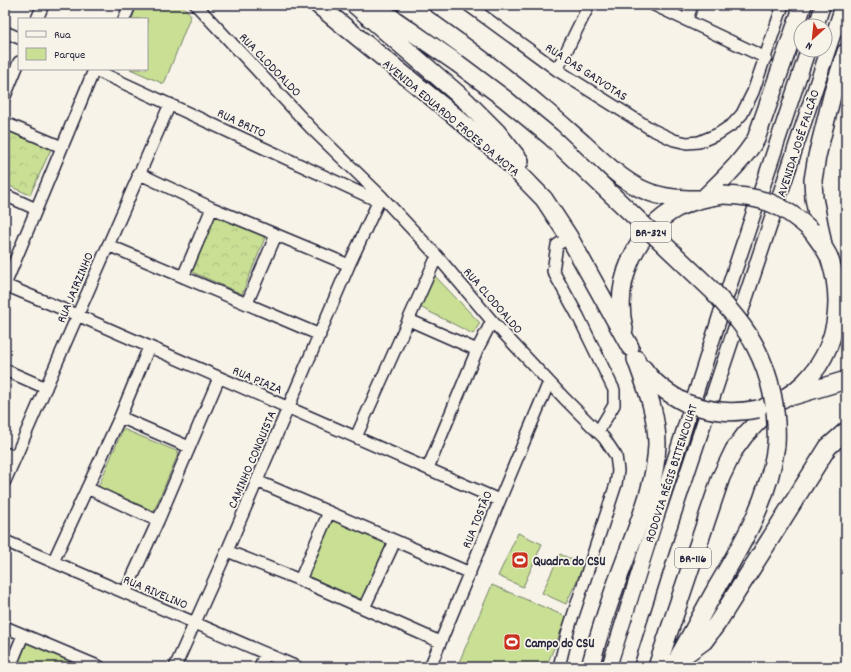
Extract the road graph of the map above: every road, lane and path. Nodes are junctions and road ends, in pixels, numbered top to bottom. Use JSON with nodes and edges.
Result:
{"nodes":[{"id":1,"x":43,"y":5,"type":"edge"},
{"id":2,"x":130,"y":5,"type":"edge"},
{"id":3,"x":196,"y":5,"type":"edge"},
{"id":4,"x":318,"y":5,"type":"edge"},
{"id":5,"x":355,"y":5,"type":"edge"},
{"id":6,"x":373,"y":5,"type":"edge"},
{"id":7,"x":406,"y":5,"type":"edge"},
{"id":8,"x":468,"y":5,"type":"edge"},
{"id":9,"x":589,"y":5,"type":"edge"},
{"id":10,"x":654,"y":5,"type":"edge"},
{"id":11,"x":692,"y":5,"type":"edge"},
{"id":12,"x":783,"y":5,"type":"edge"},
{"id":13,"x":803,"y":5,"type":"edge"},
{"id":14,"x":823,"y":5,"type":"edge"},
{"id":15,"x":843,"y":5,"type":"edge"},
{"id":16,"x":37,"y":18,"type":"edge"},
{"id":17,"x":124,"y":18,"type":"edge"},
{"id":18,"x":819,"y":18,"type":"edge"},
{"id":19,"x":687,"y":20,"type":"junction"},
{"id":20,"x":5,"y":32,"type":"edge"},
{"id":21,"x":18,"y":38,"type":"edge"},
{"id":22,"x":846,"y":52,"type":"edge"},
{"id":23,"x":766,"y":58,"type":"junction"},
{"id":24,"x":805,"y":58,"type":"edge"},
{"id":25,"x":18,"y":64,"type":"edge"},
{"id":26,"x":98,"y":70,"type":"edge"},
{"id":27,"x":557,"y":70,"type":"junction"},
{"id":28,"x":5,"y":96,"type":"edge"},
{"id":29,"x":170,"y":104,"type":"junction"},
{"id":30,"x":5,"y":123,"type":"edge"},
{"id":31,"x":62,"y":147,"type":"junction"},
{"id":32,"x":138,"y":173,"type":"junction"},
{"id":33,"x":5,"y":195,"type":"edge"},
{"id":34,"x":701,"y":198,"type":"junction"},
{"id":35,"x":379,"y":199,"type":"junction"},
{"id":36,"x":544,"y":199,"type":"junction"},
{"id":37,"x":212,"y":208,"type":"junction"},
{"id":38,"x":36,"y":209,"type":"junction"},
{"id":39,"x":276,"y":235,"type":"junction"},
{"id":40,"x":569,"y":237,"type":"junction"},
{"id":41,"x":108,"y":245,"type":"junction"},
{"id":42,"x":827,"y":252,"type":"junction"},
{"id":43,"x":437,"y":256,"type":"junction"},
{"id":44,"x":349,"y":265,"type":"junction"},
{"id":45,"x":846,"y":276,"type":"edge"},
{"id":46,"x":183,"y":277,"type":"junction"},
{"id":47,"x":732,"y":278,"type":"joint"},
{"id":48,"x":751,"y":280,"type":"joint"},
{"id":49,"x":5,"y":285,"type":"edge"},
{"id":50,"x":247,"y":303,"type":"junction"},
{"id":51,"x":77,"y":315,"type":"junction"},
{"id":52,"x":409,"y":320,"type":"junction"},
{"id":53,"x":492,"y":321,"type":"junction"},
{"id":54,"x":320,"y":335,"type":"junction"},
{"id":55,"x":149,"y":347,"type":"junction"},
{"id":56,"x":477,"y":350,"type":"junction"},
{"id":57,"x":633,"y":353,"type":"junction"},
{"id":58,"x":5,"y":370,"type":"edge"},
{"id":59,"x":219,"y":378,"type":"junction"},
{"id":60,"x":846,"y":380,"type":"edge"},
{"id":61,"x":549,"y":382,"type":"junction"},
{"id":62,"x":46,"y":388,"type":"junction"},
{"id":63,"x":779,"y":401,"type":"junction"},
{"id":64,"x":289,"y":407,"type":"junction"},
{"id":65,"x":120,"y":417,"type":"junction"},
{"id":66,"x":846,"y":431,"type":"edge"},
{"id":67,"x":598,"y":432,"type":"junction"},
{"id":68,"x":356,"y":437,"type":"junction"},
{"id":69,"x":189,"y":447,"type":"junction"},
{"id":70,"x":10,"y":455,"type":"edge"},
{"id":71,"x":428,"y":468,"type":"junction"},
{"id":72,"x":5,"y":481,"type":"edge"},
{"id":73,"x":257,"y":481,"type":"junction"},
{"id":74,"x":87,"y":488,"type":"junction"},
{"id":75,"x":499,"y":500,"type":"junction"},
{"id":76,"x":329,"y":512,"type":"junction"},
{"id":77,"x":158,"y":521,"type":"junction"},
{"id":78,"x":5,"y":541,"type":"edge"},
{"id":79,"x":395,"y":541,"type":"junction"},
{"id":80,"x":227,"y":551,"type":"junction"},
{"id":81,"x":53,"y":562,"type":"junction"},
{"id":82,"x":470,"y":573,"type":"junction"},
{"id":83,"x":300,"y":580,"type":"junction"},
{"id":84,"x":126,"y":593,"type":"junction"},
{"id":85,"x":364,"y":608,"type":"junction"},
{"id":86,"x":195,"y":622,"type":"junction"},
{"id":87,"x":5,"y":627,"type":"edge"},
{"id":88,"x":23,"y":636,"type":"junction"},
{"id":89,"x":440,"y":642,"type":"junction"},
{"id":90,"x":265,"y":653,"type":"junction"},
{"id":91,"x":674,"y":665,"type":"edge"},
{"id":92,"x":95,"y":666,"type":"edge"},
{"id":93,"x":10,"y":667,"type":"edge"},
{"id":94,"x":175,"y":667,"type":"edge"},
{"id":95,"x":260,"y":667,"type":"edge"},
{"id":96,"x":296,"y":667,"type":"edge"},
{"id":97,"x":430,"y":667,"type":"edge"},
{"id":98,"x":559,"y":667,"type":"edge"},
{"id":99,"x":590,"y":667,"type":"edge"},
{"id":100,"x":609,"y":667,"type":"edge"},
{"id":101,"x":625,"y":667,"type":"edge"},
{"id":102,"x":657,"y":667,"type":"edge"}],
"edges":[{"from":1,"to":16,"type":"street"},
{"from":2,"to":17,"type":"street"},
{"from":3,"to":35,"type":"street","name":"RUA CLODOALDO"},
{"from":4,"to":36,"type":"highway","name":"AVENIDA EDUARDO FROES DA MOTA"},
{"from":5,"to":36,"type":"highway"},
{"from":6,"to":91,"type":"highway","number":"BR-324","bridge":true},
{"from":7,"to":34,"type":"highway","name":"AVENIDA EDUARDO FROES DA MOTA"},
{"from":8,"to":27,"type":"street","name":"RUA DAS GAIVOTAS"},
{"from":9,"to":27,"type":"street"},
{"from":10,"to":19,"type":"street"},
{"from":11,"to":19,"type":"street"},
{"from":12,"to":23,"type":"street"},
{"from":13,"to":34,"type":"highway"},
{"from":14,"to":18,"type":"main road"},
{"from":15,"to":48,"type":"main road","name":"AVENIDA JOSÉ FALCÃO"},
{"from":19,"to":23,"type":"street"},
{"from":20,"to":21,"type":"street"},
{"from":22,"to":42,"type":"highway"},
{"from":23,"to":27,"type":"street","name":"RUA DAS GAIVOTAS"},
{"from":24,"to":47,"type":"main road","name":"AVENIDA JOSÉ FALCÃO"},
{"from":25,"to":28,"type":"street"},
{"from":26,"to":29,"type":"street","name":"RUA BRITO"},
{"from":26,"to":31,"type":"street"},
{"from":29,"to":32,"type":"street","name":"RUA JAIRZINHO"},
{"from":29,"to":35,"type":"street","name":"RUA BRITO"},
{"from":30,"to":31,"type":"street"},
{"from":31,"to":38,"type":"street"},
{"from":32,"to":37,"type":"street"},
{"from":32,"to":41,"type":"street","name":"RUA JAIRZINHO"},
{"from":33,"to":38,"type":"street"},
{"from":34,"to":42,"type":"highway","name":"AVENIDA EDUARDO FROES DA MOTA","bridge":true},
{"from":34,"to":57,"type":"highway","name":"AVENIDA EDUARDO FROES DA MOTA"},
{"from":35,"to":43,"type":"street","name":"RUA CLODOALDO"},
{"from":35,"to":44,"type":"street","name":"CAMINHO CONQUISTA"},
{"from":36,"to":40,"type":"highway","name":"AVENIDA EDUARDO FROES DA MOTA"},
{"from":37,"to":39,"type":"street"},
{"from":37,"to":46,"type":"street"},
{"from":38,"to":49,"type":"street"},
{"from":39,"to":44,"type":"street"},
{"from":39,"to":50,"type":"street"},
{"from":40,"to":57,"type":"highway","name":"AVENIDA EDUARDO FROES DA MOTA"},
{"from":40,"to":67,"type":"street"},
{"from":41,"to":46,"type":"street"},
{"from":41,"to":51,"type":"street","name":"RUA JAIRZINHO"},
{"from":42,"to":45,"type":"highway","name":"AVENIDA EDUARDO FROES DA MOTA"},
{"from":42,"to":63,"type":"highway","name":"AVENIDA EDUARDO FROES DA MOTA"},
{"from":43,"to":52,"type":"street"},
{"from":43,"to":53,"type":"street","name":"RUA CLODOALDO"},
{"from":44,"to":54,"type":"street","name":"CAMINHO CONQUISTA"},
{"from":46,"to":50,"type":"street"},
{"from":47,"to":100,"type":"main road","name":"RODOVIA RÉGIS BITTENCOURT"},
{"from":48,"to":101,"type":"main road","name":"RODOVIA RÉGIS BITTENCOURT","number":"BR-116"},
{"from":49,"to":51,"type":"street","name":"RUA PIAZA"},
{"from":50,"to":54,"type":"street"},
{"from":51,"to":55,"type":"street","name":"RUA PIAZA"},
{"from":51,"to":62,"type":"street","name":"RUA JAIRZINHO"},
{"from":52,"to":56,"type":"street"},
{"from":52,"to":68,"type":"street"},
{"from":53,"to":56,"type":"street"},
{"from":53,"to":61,"type":"street","name":"RUA CLODOALDO"},
{"from":54,"to":64,"type":"street","name":"CAMINHO CONQUISTA"},
{"from":55,"to":59,"type":"street","name":"RUA PIAZA"},
{"from":55,"to":65,"type":"street"},
{"from":56,"to":71,"type":"street"},
{"from":57,"to":63,"type":"highway","name":"AVENIDA EDUARDO FROES DA MOTA","bridge":true},
{"from":57,"to":99,"type":"highway"},
{"from":58,"to":62,"type":"street"},
{"from":59,"to":64,"type":"street","name":"RUA PIAZA"},
{"from":59,"to":69,"type":"street"},
{"from":60,"to":63,"type":"highway","name":"AVENIDA EDUARDO FROES DA MOTA","number":"BR-116"},
{"from":61,"to":67,"type":"street","name":"RUA CLODOALDO"},
{"from":61,"to":75,"type":"street","name":"RUA TOSTÃO"},
{"from":62,"to":70,"type":"street","name":"RUA JAIRZINHO"},
{"from":63,"to":102,"type":"highway","number":"BR-116"},
{"from":64,"to":68,"type":"street","name":"RUA PIAZA"},
{"from":64,"to":73,"type":"street","name":"CAMINHO CONQUISTA"},
{"from":65,"to":69,"type":"street"},
{"from":65,"to":74,"type":"street"},
{"from":66,"to":91,"type":"highway"},
{"from":67,"to":98,"type":"street","name":"RUA CLODOALDO"},
{"from":68,"to":71,"type":"street","name":"RUA PIAZA"},
{"from":69,"to":77,"type":"street"},
{"from":70,"to":72,"type":"street","name":"RUA JAIRZINHO"},
{"from":71,"to":75,"type":"street","name":"RUA PIAZA"},
{"from":73,"to":76,"type":"street"},
{"from":73,"to":80,"type":"street","name":"CAMINHO CONQUISTA"},
{"from":74,"to":77,"type":"street"},
{"from":74,"to":81,"type":"street"},
{"from":75,"to":82,"type":"street","name":"RUA TOSTÃO"},
{"from":76,"to":79,"type":"street"},
{"from":76,"to":83,"type":"street"},
{"from":77,"to":84,"type":"street"},
{"from":78,"to":81,"type":"street","name":"RUA RIVELINO"},
{"from":79,"to":82,"type":"street"},
{"from":79,"to":85,"type":"street"},
{"from":80,"to":83,"type":"street"},
{"from":80,"to":86,"type":"street","name":"CAMINHO CONQUISTA"},
{"from":81,"to":84,"type":"street","name":"RUA RIVELINO"},
{"from":82,"to":89,"type":"street","name":"RUA TOSTÃO"},
{"from":83,"to":85,"type":"street"},
{"from":84,"to":86,"type":"street","name":"RUA RIVELINO"},
{"from":85,"to":89,"type":"street"},
{"from":86,"to":90,"type":"street","name":"RUA RIVELINO"},
{"from":86,"to":94,"type":"street","name":"CAMINHO CONQUISTA"},
{"from":87,"to":88,"type":"street"},
{"from":88,"to":92,"type":"street"},
{"from":88,"to":93,"type":"street"},
{"from":89,"to":97,"type":"street","name":"RUA TOSTÃO"},
{"from":90,"to":95,"type":"street"},
{"from":90,"to":96,"type":"street","name":"RUA RIVELINO"}]}
